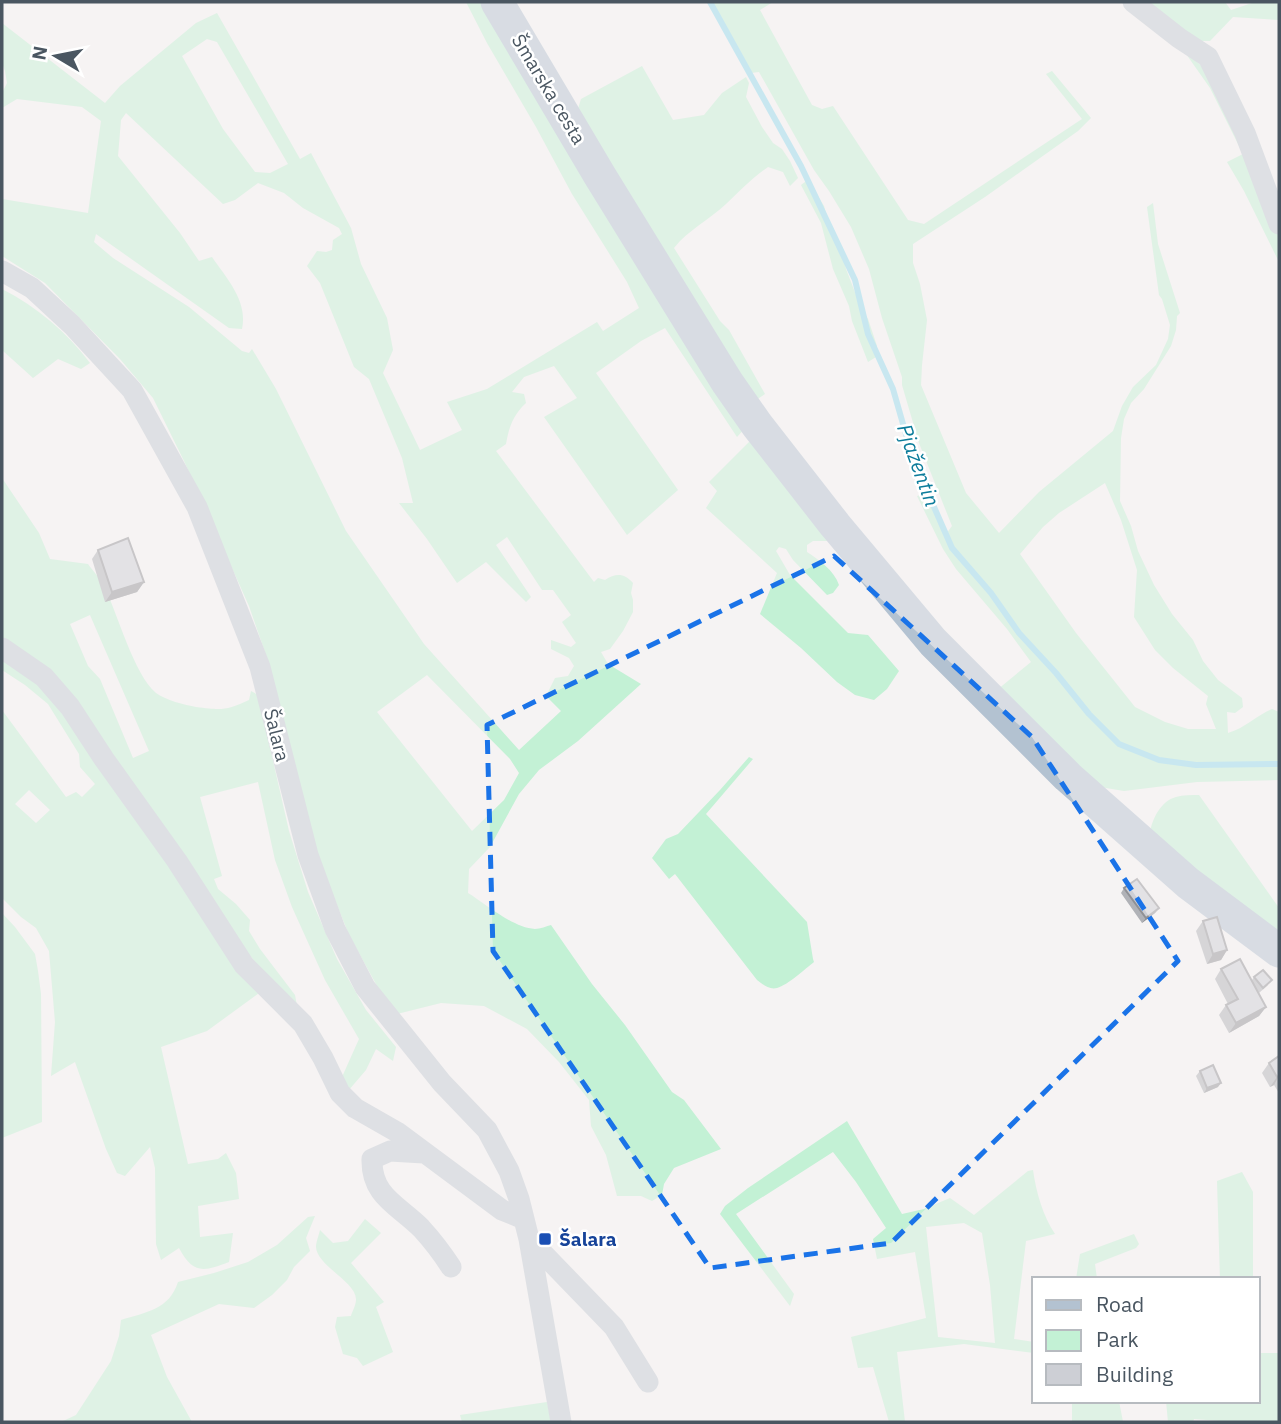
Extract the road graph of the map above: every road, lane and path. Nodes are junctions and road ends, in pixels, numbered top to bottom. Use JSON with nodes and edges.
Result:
{"nodes":[{"id":1,"x":497,"y":2,"type":"edge"},
{"id":2,"x":1133,"y":2,"type":"edge"},
{"id":3,"x":1279,"y":224,"type":"edge"},
{"id":4,"x":2,"y":271,"type":"edge"},
{"id":5,"x":2,"y":648,"type":"edge"},
{"id":6,"x":1279,"y":951,"type":"edge"},
{"id":7,"x":424,"y":1153,"type":"junction"},
{"id":8,"x":527,"y":1229,"type":"junction"},
{"id":9,"x":451,"y":1267,"type":"dead end"},
{"id":10,"x":648,"y":1382,"type":"dead end"},
{"id":11,"x":561,"y":1422,"type":"edge"}],
"edges":[{"from":1,"to":6,"type":"main road","name":"Šmarska cesta"},
{"from":2,"to":3,"type":"street"},
{"from":4,"to":8,"type":"street","name":"Šalara"},
{"from":5,"to":7,"type":"street"},
{"from":7,"to":8,"type":"street"},
{"from":7,"to":9,"type":"street"},
{"from":8,"to":10,"type":"street"},
{"from":8,"to":11,"type":"street","name":"Šalara"}]}
